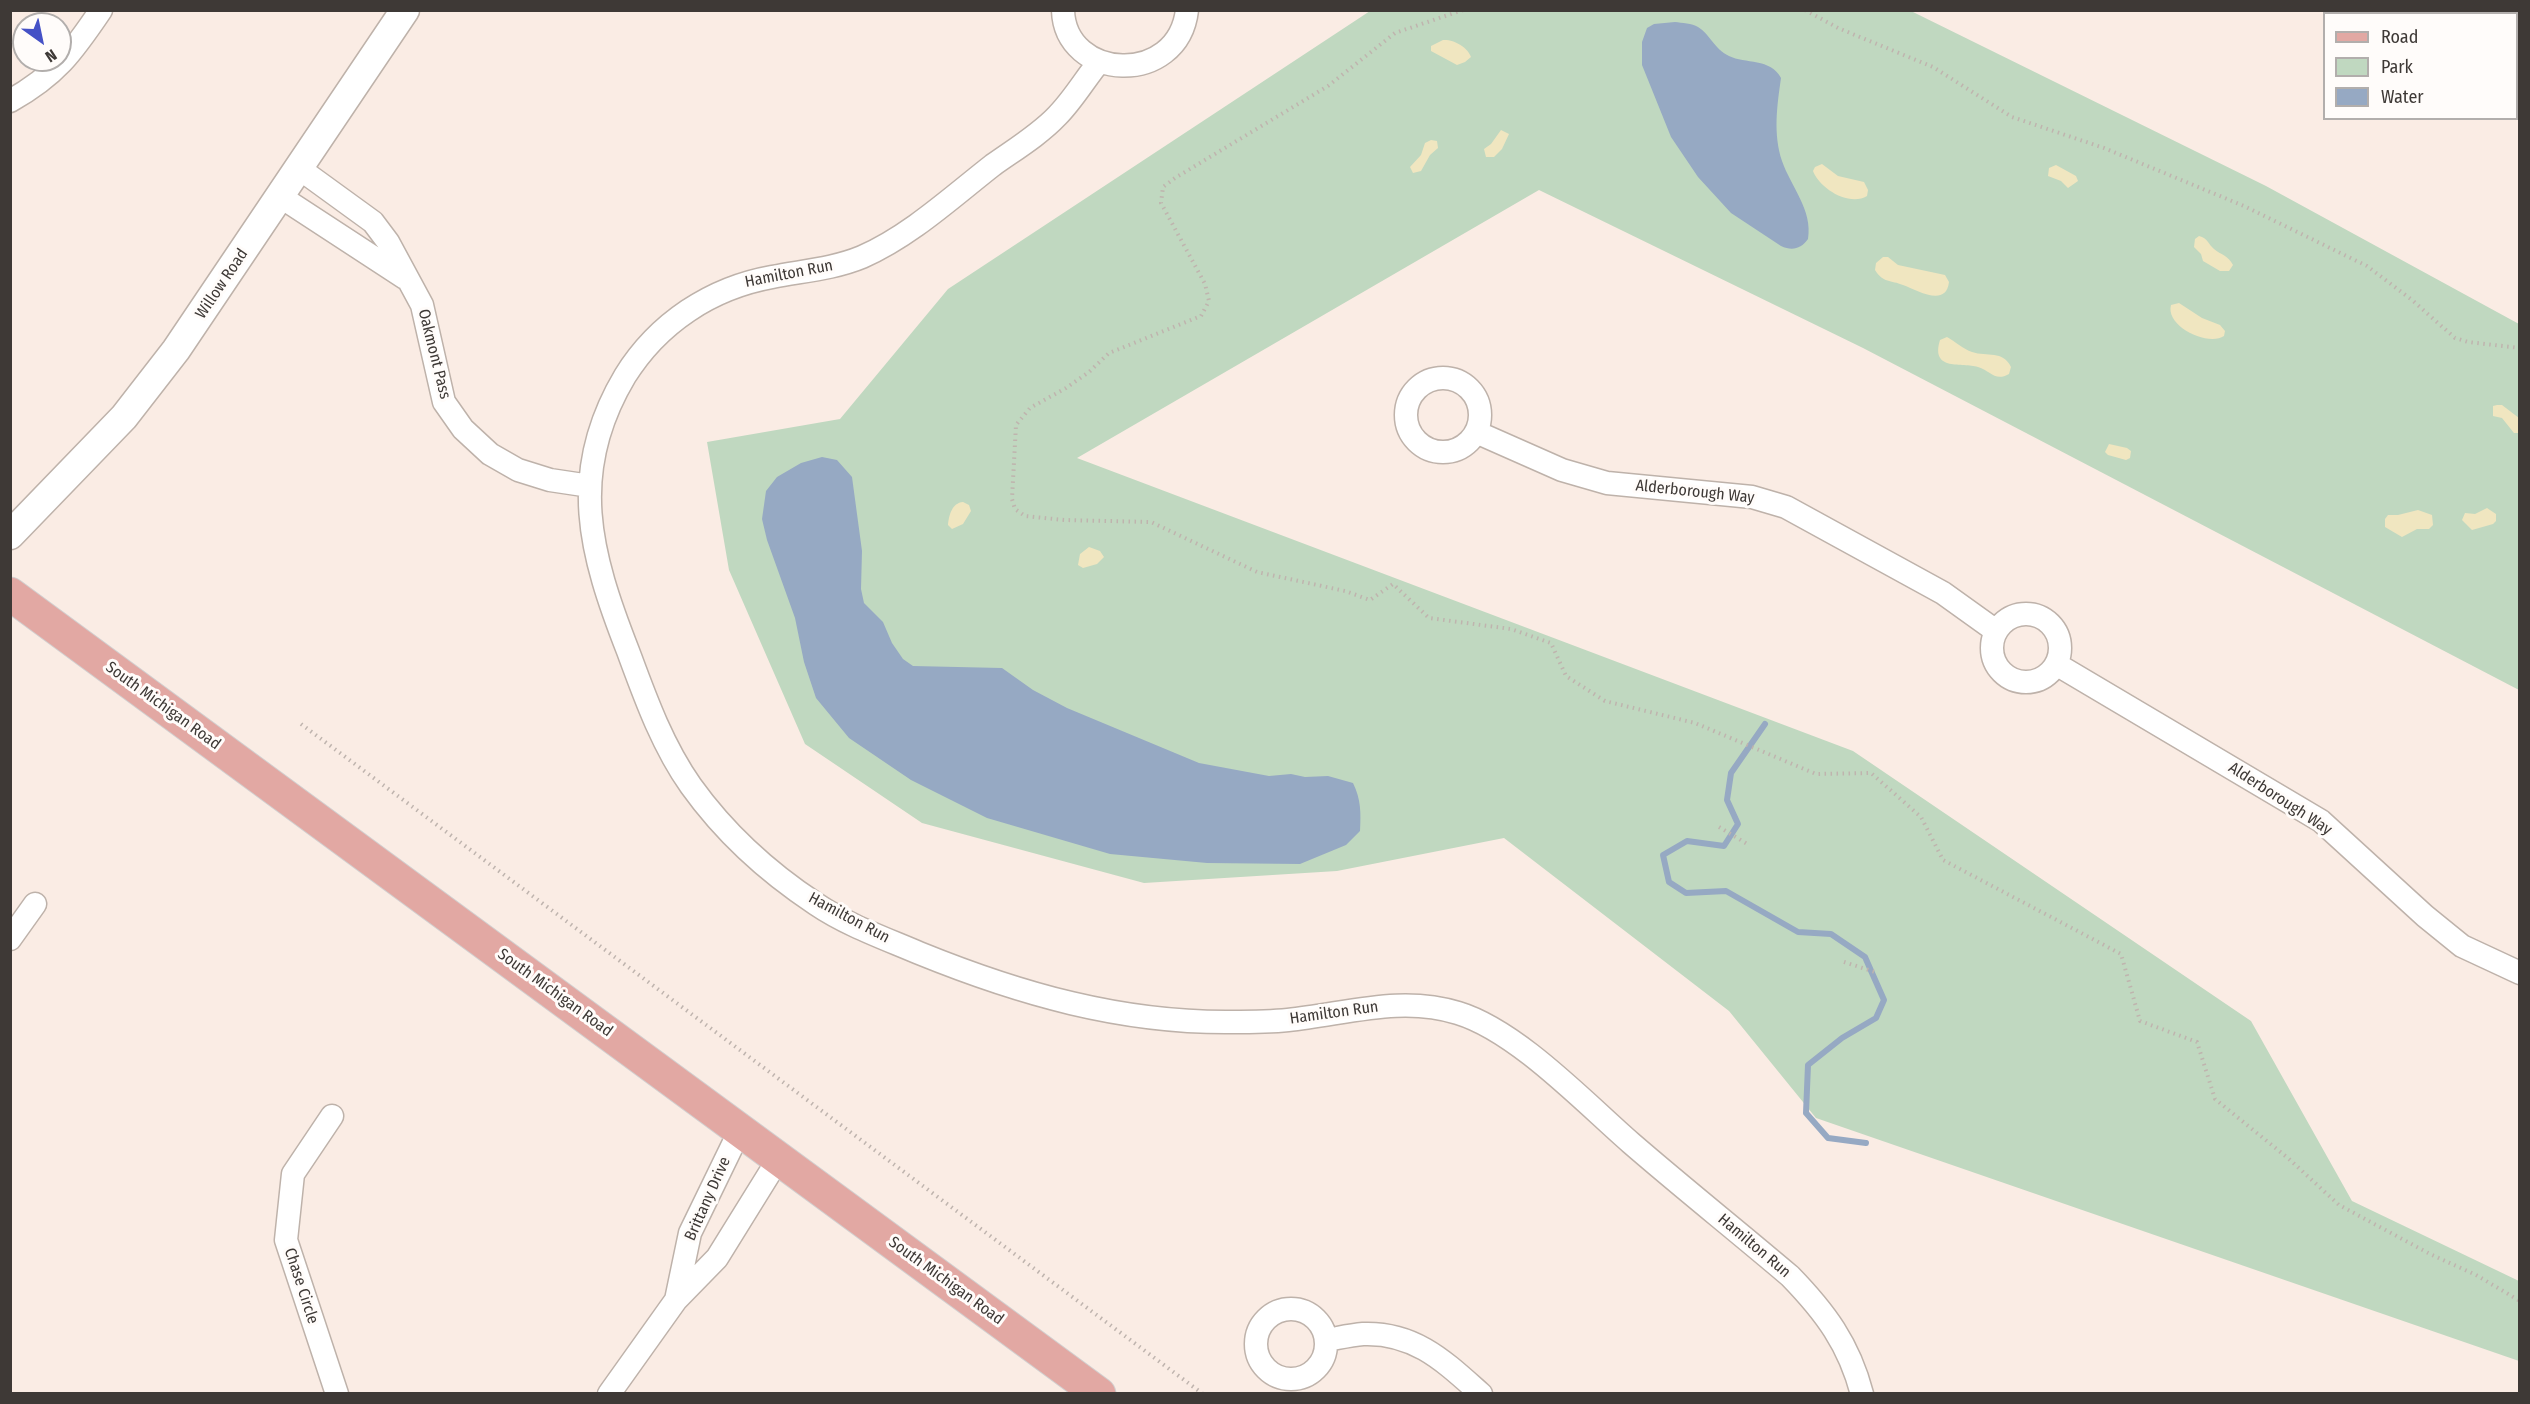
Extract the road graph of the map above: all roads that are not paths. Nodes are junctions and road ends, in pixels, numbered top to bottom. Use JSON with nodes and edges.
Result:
{"nodes":[{"id":1,"x":101,"y":10,"type":"edge"},
{"id":2,"x":405,"y":10,"type":"edge"},
{"id":3,"x":1063,"y":10,"type":"edge"},
{"id":4,"x":1187,"y":10,"type":"edge"},
{"id":5,"x":1099,"y":62,"type":"junction"},
{"id":6,"x":10,"y":101,"type":"edge"},
{"id":7,"x":300,"y":169,"type":"junction"},
{"id":8,"x":281,"y":197,"type":"junction"},
{"id":9,"x":406,"y":279,"type":"junction"},
{"id":10,"x":1476,"y":432,"type":"dead end"},
{"id":11,"x":590,"y":486,"type":"junction"},
{"id":12,"x":10,"y":535,"type":"edge"},
{"id":13,"x":10,"y":594,"type":"edge"},
{"id":14,"x":1996,"y":631,"type":"junction"},
{"id":15,"x":2056,"y":664,"type":"junction"},
{"id":16,"x":35,"y":904,"type":"dead end"},
{"id":17,"x":10,"y":939,"type":"edge"},
{"id":18,"x":2520,"y":973,"type":"edge"},
{"id":19,"x":332,"y":1116,"type":"dead end"},
{"id":20,"x":740,"y":1130,"type":"junction"},
{"id":21,"x":779,"y":1158,"type":"junction"},
{"id":22,"x":676,"y":1300,"type":"junction"},
{"id":23,"x":1326,"y":1340,"type":"dead end"},
{"id":24,"x":336,"y":1394,"type":"edge"},
{"id":25,"x":609,"y":1394,"type":"edge"},
{"id":26,"x":1099,"y":1394,"type":"edge"},
{"id":27,"x":1480,"y":1394,"type":"edge"},
{"id":28,"x":1862,"y":1394,"type":"edge"}],
"edges":[{"from":1,"to":6,"type":"street"},
{"from":2,"to":7,"type":"street","name":"Willow Road"},
{"from":3,"to":5,"type":"street"},
{"from":4,"to":5,"type":"street"},
{"from":5,"to":11,"type":"street","name":"Hamilton Run"},
{"from":7,"to":8,"type":"street","name":"Willow Road"},
{"from":7,"to":9,"type":"street","name":"Oakmont Pass"},
{"from":8,"to":9,"type":"street","name":"Oakmont Pass"},
{"from":8,"to":12,"type":"street","name":"Willow Road"},
{"from":9,"to":11,"type":"street","name":"Oakmont Pass"},
{"from":10,"to":14,"type":"street","name":"Alderborough Way"},
{"from":11,"to":28,"type":"street","name":"Hamilton Run"},
{"from":13,"to":20,"type":"main road","name":"South Michigan Road"},
{"from":14,"to":15,"type":"street"},
{"from":14,"to":15,"type":"street"},
{"from":15,"to":18,"type":"street","name":"Alderborough Way"},
{"from":16,"to":17,"type":"street"},
{"from":19,"to":24,"type":"street","name":"Chase Circle"},
{"from":20,"to":21,"type":"main road","name":"South Michigan Road"},
{"from":20,"to":22,"type":"street","name":"Brittany Drive"},
{"from":21,"to":22,"type":"street"},
{"from":21,"to":26,"type":"main road","name":"South Michigan Road"},
{"from":22,"to":25,"type":"street","name":"Brittany Drive"},
{"from":23,"to":27,"type":"street"}]}
